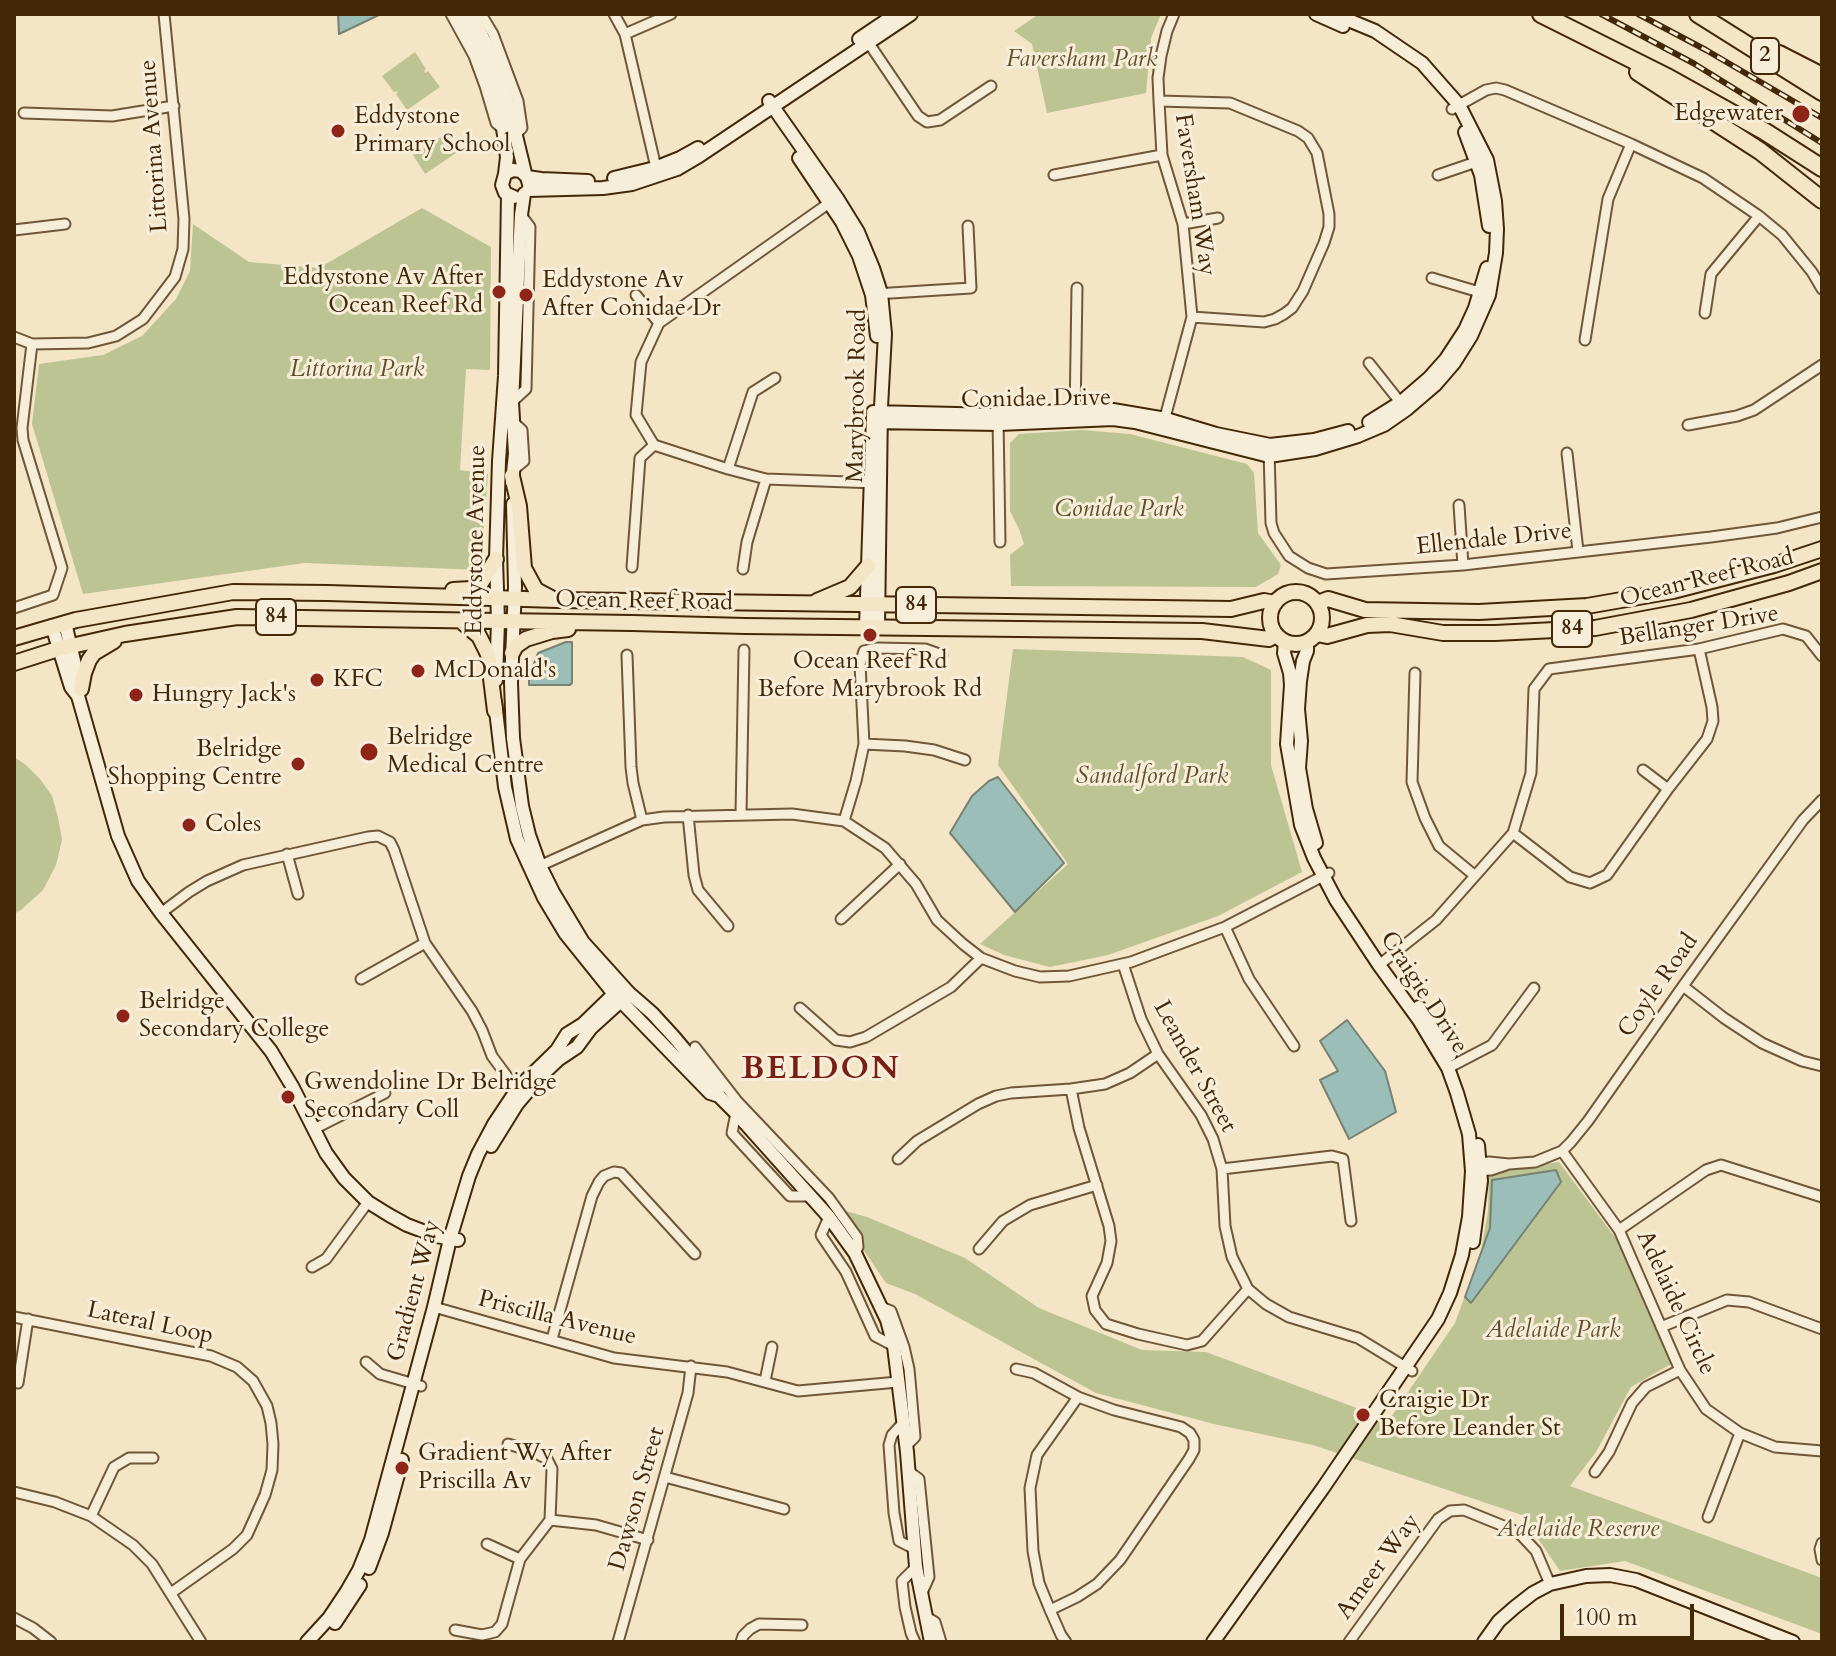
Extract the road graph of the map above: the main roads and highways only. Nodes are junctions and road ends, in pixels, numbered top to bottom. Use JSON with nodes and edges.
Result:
{"nodes":[{"id":1,"x":461,"y":14,"type":"edge"},
{"id":2,"x":471,"y":14,"type":"edge"},
{"id":3,"x":896,"y":14,"type":"edge"},
{"id":4,"x":911,"y":14,"type":"edge"},
{"id":5,"x":1316,"y":14,"type":"edge"},
{"id":6,"x":1334,"y":14,"type":"edge"},
{"id":7,"x":1541,"y":14,"type":"edge"},
{"id":8,"x":1703,"y":17,"type":"edge"},
{"id":9,"x":1573,"y":29,"type":"junction"},
{"id":10,"x":866,"y":39,"type":"junction"},
{"id":11,"x":1822,"y":76,"type":"edge"},
{"id":12,"x":1822,"y":92,"type":"edge"},
{"id":13,"x":768,"y":106,"type":"junction"},
{"id":14,"x":1456,"y":107,"type":"junction"},
{"id":15,"x":509,"y":132,"type":"junction"},
{"id":16,"x":1822,"y":168,"type":"edge"},
{"id":17,"x":505,"y":174,"type":"junction"},
{"id":18,"x":526,"y":184,"type":"junction"},
{"id":19,"x":508,"y":195,"type":"junction"},
{"id":20,"x":1822,"y":200,"type":"edge"},
{"id":21,"x":877,"y":417,"type":"junction"},
{"id":22,"x":499,"y":461,"type":"junction"},
{"id":23,"x":512,"y":473,"type":"junction"},
{"id":24,"x":875,"y":482,"type":"junction"},
{"id":25,"x":1822,"y":549,"type":"edge"},
{"id":26,"x":496,"y":559,"type":"junction"},
{"id":27,"x":868,"y":566,"type":"junction"},
{"id":28,"x":1822,"y":571,"type":"edge"},
{"id":29,"x":328,"y":593,"type":"junction"},
{"id":30,"x":497,"y":599,"type":"junction"},
{"id":31,"x":515,"y":599,"type":"junction"},
{"id":32,"x":557,"y":600,"type":"junction"},
{"id":33,"x":1275,"y":603,"type":"junction"},
{"id":34,"x":1318,"y":603,"type":"junction"},
{"id":35,"x":809,"y":604,"type":"junction"},
{"id":36,"x":873,"y":605,"type":"junction"},
{"id":37,"x":461,"y":621,"type":"junction"},
{"id":38,"x":498,"y":621,"type":"junction"},
{"id":39,"x":514,"y":621,"type":"junction"},
{"id":40,"x":632,"y":623,"type":"junction"},
{"id":41,"x":58,"y":625,"type":"junction"},
{"id":42,"x":872,"y":627,"type":"junction"},
{"id":43,"x":125,"y":634,"type":"junction"},
{"id":44,"x":14,"y":638,"type":"edge"},
{"id":45,"x":1281,"y":638,"type":"junction"},
{"id":46,"x":1312,"y":638,"type":"junction"},
{"id":47,"x":64,"y":648,"type":"junction"},
{"id":48,"x":512,"y":653,"type":"junction"},
{"id":49,"x":14,"y":663,"type":"edge"},
{"id":50,"x":79,"y":693,"type":"junction"},
{"id":51,"x":495,"y":711,"type":"junction"},
{"id":52,"x":511,"y":713,"type":"junction"},
{"id":53,"x":500,"y":739,"type":"junction"},
{"id":54,"x":535,"y":868,"type":"junction"},
{"id":55,"x":1326,"y":874,"type":"junction"},
{"id":56,"x":622,"y":993,"type":"junction"},
{"id":57,"x":454,"y":1239,"type":"junction"},
{"id":58,"x":1408,"y":1369,"type":"junction"},
{"id":59,"x":1772,"y":1638,"type":"edge"},
{"id":60,"x":317,"y":1640,"type":"edge"},
{"id":61,"x":931,"y":1642,"type":"edge"},
{"id":62,"x":1213,"y":1642,"type":"edge"},
{"id":63,"x":1222,"y":1642,"type":"edge"},
{"id":64,"x":1484,"y":1642,"type":"edge"},
{"id":65,"x":1793,"y":1642,"type":"edge"}],
"edges":[{"from":1,"to":15,"type":"main road","name":"Eddystone Avenue"},
{"from":2,"to":15,"type":"main road","name":"Eddystone Avenue"},
{"from":3,"to":10,"type":"main road"},
{"from":4,"to":10,"type":"main road"},
{"from":5,"to":14,"type":"main road","name":"Conidae Drive"},
{"from":6,"to":14,"type":"main road","name":"Conidae Drive"},
{"from":7,"to":9,"type":"highway"},
{"from":8,"to":11,"type":"highway"},
{"from":8,"to":12,"type":"highway","number":"2"},
{"from":9,"to":16,"type":"highway"},
{"from":9,"to":20,"type":"highway"},
{"from":10,"to":13,"type":"main road"},
{"from":13,"to":18,"type":"main road"},
{"from":13,"to":21,"type":"main road","name":"Marybrook Road"},
{"from":14,"to":21,"type":"main road","name":"Conidae Drive"},
{"from":15,"to":17,"type":"main road","name":"Eddystone Avenue"},
{"from":15,"to":18,"type":"main road","name":"Eddystone Avenue"},
{"from":17,"to":18,"type":"main road"},
{"from":17,"to":19,"type":"main road"},
{"from":18,"to":19,"type":"main road"},
{"from":18,"to":23,"type":"main road","name":"Eddystone Avenue"},
{"from":19,"to":22,"type":"main road","name":"Eddystone Avenue"},
{"from":21,"to":24,"type":"main road","name":"Marybrook Road"},
{"from":22,"to":23,"type":"main road"},
{"from":22,"to":26,"type":"main road","name":"Eddystone Avenue"},
{"from":23,"to":31,"type":"main road","name":"Eddystone Avenue"},
{"from":23,"to":32,"type":"main road"},
{"from":24,"to":27,"type":"main road","name":"Marybrook Road"},
{"from":24,"to":36,"type":"main road","name":"Marybrook Road"},
{"from":25,"to":34,"type":"main road","name":"Ocean Reef Road","number":"84"},
{"from":26,"to":29,"type":"main road"},
{"from":26,"to":30,"type":"main road","name":"Eddystone Avenue"},
{"from":27,"to":35,"type":"main road"},
{"from":27,"to":36,"type":"main road","name":"Marybrook Road"},
{"from":28,"to":46,"type":"main road","name":"Ocean Reef Road","number":"84"},
{"from":29,"to":30,"type":"main road","name":"Ocean Reef Road","number":"84"},
{"from":29,"to":41,"type":"main road","name":"Ocean Reef Road","number":"84"},
{"from":30,"to":31,"type":"main road","name":"Ocean Reef Road","number":"84"},
{"from":30,"to":38,"type":"main road","name":"Eddystone Avenue"},
{"from":31,"to":32,"type":"main road","name":"Ocean Reef Road","number":"84"},
{"from":31,"to":39,"type":"main road","name":"Eddystone Avenue"},
{"from":32,"to":35,"type":"main road","name":"Ocean Reef Road","number":"84"},
{"from":33,"to":34,"type":"main road","number":"84"},
{"from":33,"to":36,"type":"main road","name":"Ocean Reef Road","number":"84"},
{"from":33,"to":45,"type":"main road"},
{"from":34,"to":46,"type":"main road"},
{"from":35,"to":36,"type":"main road","name":"Ocean Reef Road","number":"84"},
{"from":36,"to":42,"type":"main road","name":"Marybrook Road"},
{"from":37,"to":38,"type":"main road","name":"Ocean Reef Road","number":"84"},
{"from":37,"to":43,"type":"main road","name":"Ocean Reef Road","number":"84"},
{"from":37,"to":51,"type":"main road"},
{"from":38,"to":39,"type":"main road","name":"Ocean Reef Road","number":"84"},
{"from":38,"to":51,"type":"main road","name":"Eddystone Avenue"},
{"from":39,"to":40,"type":"main road","name":"Ocean Reef Road","number":"84"},
{"from":39,"to":48,"type":"main road","name":"Eddystone Avenue"},
{"from":40,"to":42,"type":"main road","name":"Ocean Reef Road","number":"84"},
{"from":40,"to":48,"type":"main road"},
{"from":41,"to":44,"type":"main road","name":"Ocean Reef Road","number":"84"},
{"from":41,"to":47,"type":"main road"},
{"from":42,"to":45,"type":"main road","name":"Ocean Reef Road","number":"84"},
{"from":43,"to":47,"type":"main road","name":"Ocean Reef Road","number":"84"},
{"from":43,"to":50,"type":"main road"},
{"from":45,"to":46,"type":"main road","number":"84"},
{"from":45,"to":55,"type":"main road","name":"Craigie Drive"},
{"from":46,"to":55,"type":"main road","name":"Craigie Drive"},
{"from":47,"to":49,"type":"main road","name":"Ocean Reef Road","number":"84"},
{"from":47,"to":50,"type":"main road"},
{"from":48,"to":52,"type":"main road","name":"Eddystone Avenue"},
{"from":50,"to":57,"type":"main road"},
{"from":51,"to":53,"type":"main road","name":"Eddystone Avenue"},
{"from":52,"to":53,"type":"main road"},
{"from":52,"to":54,"type":"main road","name":"Eddystone Avenue"},
{"from":53,"to":54,"type":"main road","name":"Eddystone Avenue"},
{"from":54,"to":56,"type":"main road","name":"Eddystone Avenue"},
{"from":55,"to":58,"type":"main road","name":"Craigie Drive"},
{"from":56,"to":57,"type":"main road","name":"Gradient Way"},
{"from":56,"to":61,"type":"main road","name":"Eddystone Avenue"},
{"from":57,"to":60,"type":"main road","name":"Gradient Way"},
{"from":58,"to":62,"type":"main road","name":"Craigie Drive"},
{"from":58,"to":63,"type":"main road","name":"Craigie Drive"},
{"from":59,"to":64,"type":"main road"},
{"from":59,"to":65,"type":"main road"}]}
